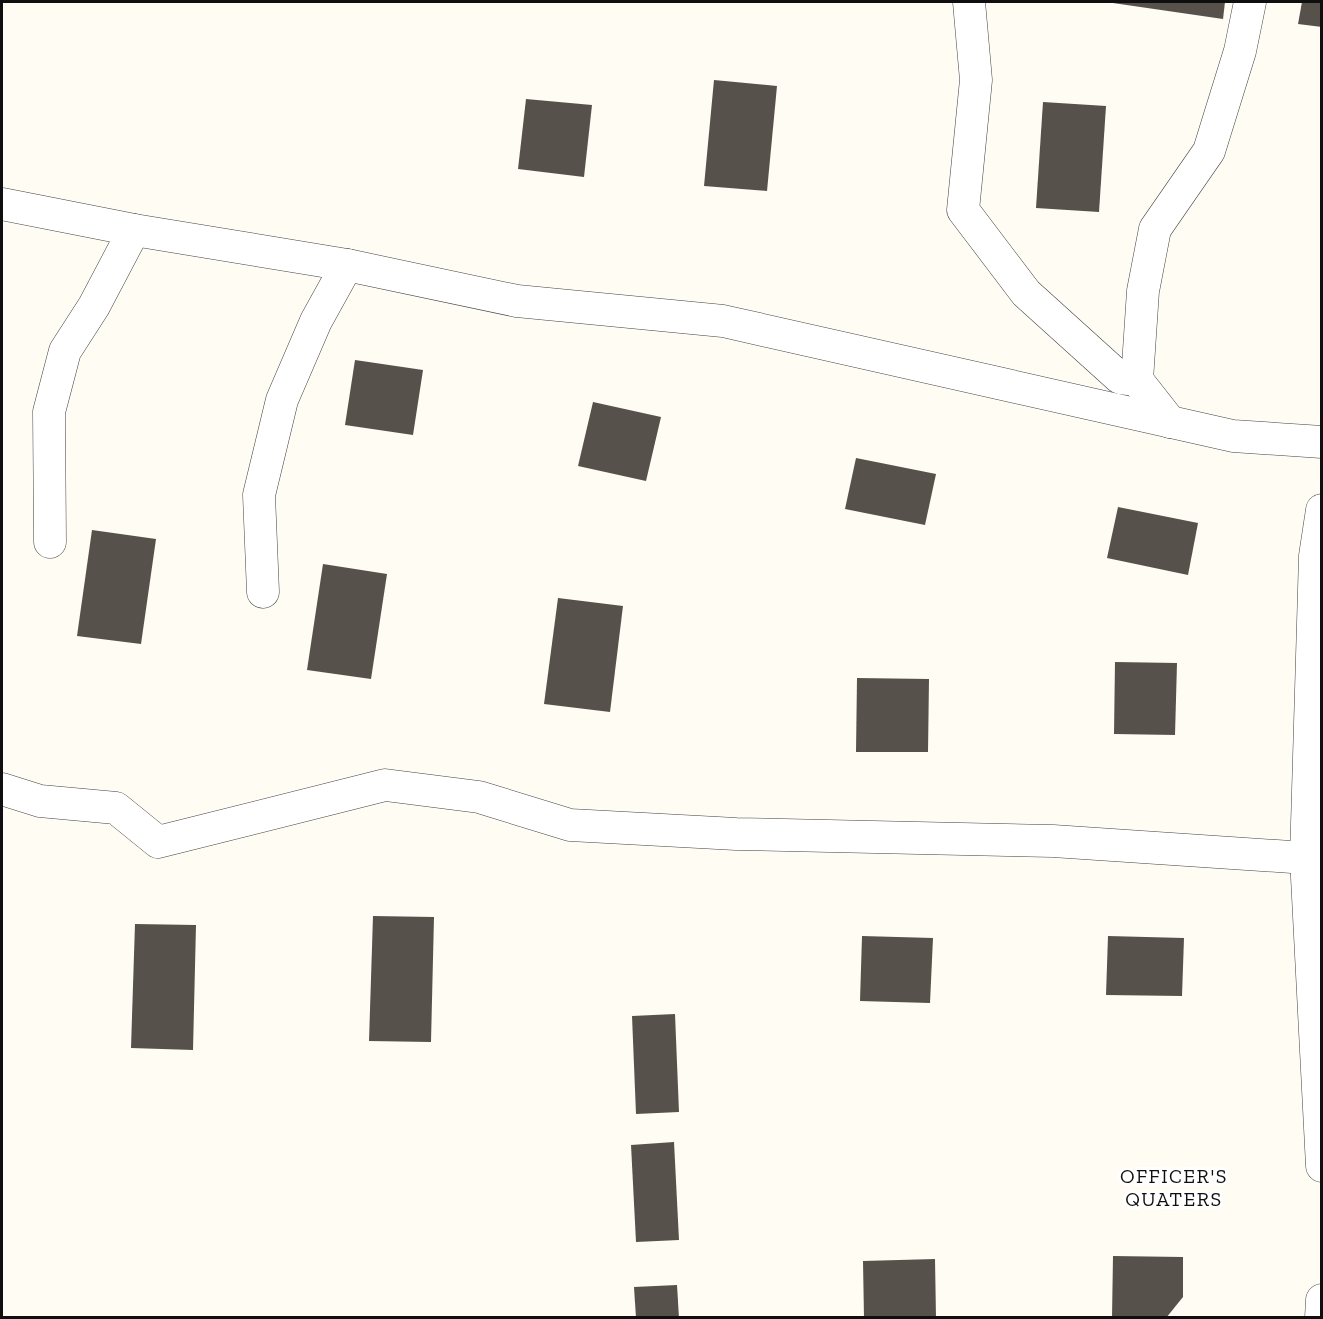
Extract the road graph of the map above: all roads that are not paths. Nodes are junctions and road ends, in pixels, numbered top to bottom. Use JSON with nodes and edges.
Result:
{"nodes":[{"id":1,"x":969,"y":2,"type":"edge"},
{"id":2,"x":1250,"y":2,"type":"edge"},
{"id":3,"x":2,"y":204,"type":"edge"},
{"id":4,"x":134,"y":230,"type":"junction"},
{"id":5,"x":347,"y":265,"type":"junction"},
{"id":6,"x":1137,"y":380,"type":"junction"},
{"id":7,"x":1170,"y":422,"type":"junction"},
{"id":8,"x":1322,"y":442,"type":"edge"},
{"id":9,"x":1322,"y":510,"type":"edge"},
{"id":10,"x":50,"y":542,"type":"dead end"},
{"id":11,"x":263,"y":592,"type":"dead end"},
{"id":12,"x":2,"y":789,"type":"edge"},
{"id":13,"x":1306,"y":858,"type":"junction"},
{"id":14,"x":1322,"y":1166,"type":"edge"},
{"id":15,"x":1322,"y":1300,"type":"edge"},
{"id":16,"x":1321,"y":1317,"type":"edge"}],
"edges":[{"from":1,"to":6,"type":"street"},
{"from":2,"to":6,"type":"street"},
{"from":3,"to":4,"type":"street"},
{"from":4,"to":5,"type":"street"},
{"from":4,"to":10,"type":"street"},
{"from":5,"to":7,"type":"street"},
{"from":5,"to":11,"type":"street"},
{"from":6,"to":7,"type":"street"},
{"from":7,"to":8,"type":"street"},
{"from":9,"to":13,"type":"street"},
{"from":12,"to":13,"type":"street"},
{"from":13,"to":14,"type":"street"},
{"from":15,"to":16,"type":"street"}]}
